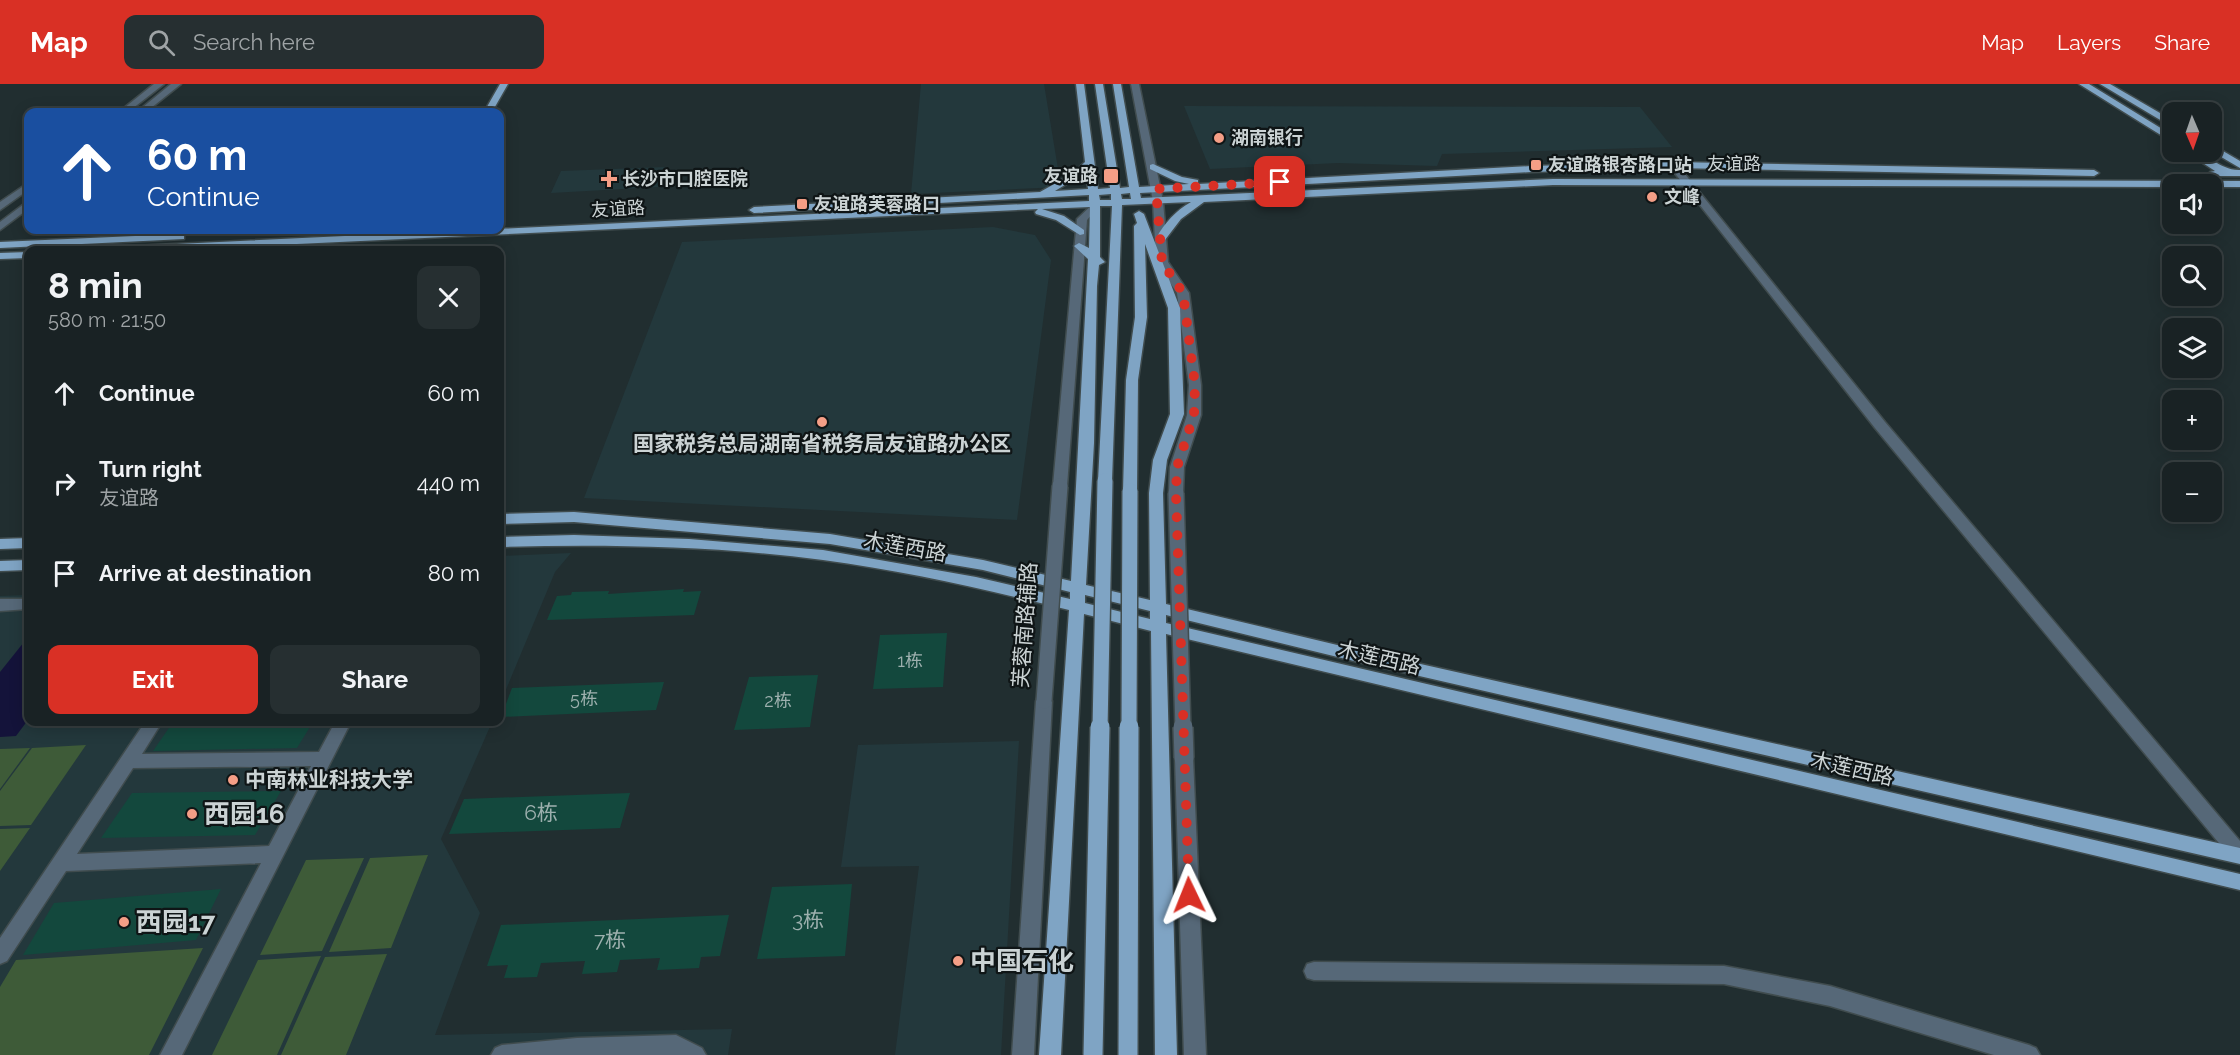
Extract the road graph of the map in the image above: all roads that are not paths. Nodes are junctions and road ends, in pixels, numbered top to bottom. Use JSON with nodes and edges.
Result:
{"nodes":[{"id":1,"x":160,"y":84,"type":"edge"},
{"id":2,"x":177,"y":84,"type":"edge"},
{"id":3,"x":504,"y":84,"type":"edge"},
{"id":4,"x":514,"y":84,"type":"edge"},
{"id":5,"x":1080,"y":84,"type":"edge"},
{"id":6,"x":1099,"y":84,"type":"edge"},
{"id":7,"x":1117,"y":84,"type":"edge"},
{"id":8,"x":1135,"y":84,"type":"edge"},
{"id":9,"x":2083,"y":84,"type":"edge"},
{"id":10,"x":2104,"y":84,"type":"edge"},
{"id":11,"x":128,"y":108,"type":"edge"},
{"id":12,"x":146,"y":108,"type":"edge"},
{"id":13,"x":490,"y":108,"type":"edge"},
{"id":14,"x":500,"y":108,"type":"edge"},
{"id":15,"x":2162,"y":118,"type":"edge"},
{"id":16,"x":2162,"y":134,"type":"edge"},
{"id":17,"x":2222,"y":154,"type":"edge"},
{"id":18,"x":2208,"y":162,"type":"edge"},
{"id":19,"x":1090,"y":163,"type":"junction"},
{"id":20,"x":1672,"y":165,"type":"junction"},
{"id":21,"x":2240,"y":165,"type":"edge"},
{"id":22,"x":1153,"y":167,"type":"junction"},
{"id":23,"x":2227,"y":173,"type":"junction"},
{"id":24,"x":2240,"y":173,"type":"edge"},
{"id":25,"x":1685,"y":180,"type":"junction"},
{"id":26,"x":2240,"y":183,"type":"edge"},
{"id":27,"x":1212,"y":186,"type":"junction"},
{"id":28,"x":24,"y":189,"type":"edge"},
{"id":29,"x":1156,"y":189,"type":"junction"},
{"id":30,"x":1115,"y":191,"type":"junction"},
{"id":31,"x":1093,"y":193,"type":"junction"},
{"id":32,"x":1039,"y":195,"type":"junction"},
{"id":33,"x":1209,"y":199,"type":"junction"},
{"id":34,"x":1158,"y":201,"type":"junction"},
{"id":35,"x":1136,"y":202,"type":"junction"},
{"id":36,"x":1117,"y":203,"type":"junction"},
{"id":37,"x":1095,"y":205,"type":"junction"},
{"id":38,"x":0,"y":207,"type":"edge"},
{"id":39,"x":24,"y":207,"type":"edge"},
{"id":40,"x":1026,"y":208,"type":"junction"},
{"id":41,"x":504,"y":222,"type":"edge"},
{"id":42,"x":0,"y":227,"type":"edge"},
{"id":43,"x":504,"y":228,"type":"edge"},
{"id":44,"x":1080,"y":232,"type":"junction"},
{"id":45,"x":246,"y":234,"type":"edge"},
{"id":46,"x":359,"y":234,"type":"edge"},
{"id":47,"x":373,"y":234,"type":"edge"},
{"id":48,"x":373,"y":234,"type":"edge"},
{"id":49,"x":1161,"y":238,"type":"junction"},
{"id":50,"x":0,"y":244,"type":"edge"},
{"id":51,"x":174,"y":246,"type":"edge"},
{"id":52,"x":355,"y":246,"type":"edge"},
{"id":53,"x":362,"y":246,"type":"edge"},
{"id":54,"x":1079,"y":246,"type":"junction"},
{"id":55,"x":24,"y":255,"type":"edge"},
{"id":56,"x":0,"y":256,"type":"edge"},
{"id":57,"x":1094,"y":257,"type":"junction"},
{"id":58,"x":1162,"y":262,"type":"junction"},
{"id":59,"x":1114,"y":273,"type":"junction"},
{"id":60,"x":1169,"y":293,"type":"junction"},
{"id":61,"x":504,"y":519,"type":"edge"},
{"id":62,"x":504,"y":542,"type":"edge"},
{"id":63,"x":24,"y":543,"type":"edge"},
{"id":64,"x":0,"y":544,"type":"edge"},
{"id":65,"x":24,"y":565,"type":"edge"},
{"id":66,"x":0,"y":566,"type":"edge"},
{"id":67,"x":1079,"y":588,"type":"junction"},
{"id":68,"x":0,"y":604,"type":"edge"},
{"id":69,"x":24,"y":604,"type":"edge"},
{"id":70,"x":1078,"y":607,"type":"junction"},
{"id":71,"x":1157,"y":607,"type":"junction"},
{"id":72,"x":1157,"y":627,"type":"junction"},
{"id":73,"x":151,"y":726,"type":"edge"},
{"id":74,"x":341,"y":726,"type":"edge"},
{"id":75,"x":324,"y":759,"type":"junction"},
{"id":76,"x":128,"y":761,"type":"junction"},
{"id":77,"x":275,"y":854,"type":"junction"},
{"id":78,"x":2240,"y":855,"type":"edge"},
{"id":79,"x":61,"y":863,"type":"junction"},
{"id":80,"x":2240,"y":882,"type":"edge"},
{"id":81,"x":0,"y":955,"type":"edge"},
{"id":82,"x":1314,"y":971,"type":"dead end"},
{"id":83,"x":171,"y":1055,"type":"edge"},
{"id":84,"x":502,"y":1055,"type":"edge"},
{"id":85,"x":695,"y":1055,"type":"edge"},
{"id":86,"x":1023,"y":1055,"type":"edge"},
{"id":87,"x":1050,"y":1055,"type":"edge"},
{"id":88,"x":1093,"y":1055,"type":"edge"},
{"id":89,"x":1128,"y":1055,"type":"edge"},
{"id":90,"x":1166,"y":1055,"type":"edge"},
{"id":91,"x":1195,"y":1055,"type":"edge"},
{"id":92,"x":2029,"y":1055,"type":"edge"}],
"edges":[{"from":1,"to":11,"type":"street"},
{"from":2,"to":12,"type":"street"},
{"from":3,"to":13,"type":"main road"},
{"from":4,"to":14,"type":"main road"},
{"from":5,"to":19,"type":"main road"},
{"from":6,"to":30,"type":"main road"},
{"from":7,"to":35,"type":"main road"},
{"from":8,"to":22,"type":"street"},
{"from":9,"to":16,"type":"main road"},
{"from":10,"to":15,"type":"main road"},
{"from":17,"to":21,"type":"main road"},
{"from":18,"to":23,"type":"main road"},
{"from":19,"to":31,"type":"main road"},
{"from":19,"to":32,"type":"main road"},
{"from":20,"to":23,"type":"main road","name":"友谊路"},
{"from":20,"to":25,"type":"street"},
{"from":20,"to":27,"type":"main road","name":"友谊路"},
{"from":22,"to":27,"type":"main road"},
{"from":22,"to":29,"type":"street"},
{"from":23,"to":24,"type":"main road","name":"友谊路"},
{"from":23,"to":26,"type":"main road"},
{"from":25,"to":26,"type":"main road","name":"友谊路"},
{"from":25,"to":33,"type":"main road","name":"友谊路"},
{"from":25,"to":78,"type":"street"},
{"from":27,"to":29,"type":"main road","name":"友谊路"},
{"from":28,"to":38,"type":"street"},
{"from":29,"to":34,"type":"street"},
{"from":29,"to":35,"type":"main road","name":"友谊路"},
{"from":30,"to":31,"type":"main road","name":"友谊路"},
{"from":30,"to":35,"type":"main road","name":"友谊路"},
{"from":30,"to":36,"type":"main road"},
{"from":31,"to":32,"type":"main road","name":"友谊路"},
{"from":31,"to":37,"type":"main road"},
{"from":32,"to":41,"type":"main road","name":"友谊路"},
{"from":33,"to":34,"type":"main road","name":"友谊路"},
{"from":33,"to":49,"type":"main road"},
{"from":34,"to":35,"type":"main road","name":"友谊路"},
{"from":34,"to":49,"type":"street"},
{"from":35,"to":36,"type":"main road","name":"友谊路"},
{"from":35,"to":60,"type":"main road"},
{"from":35,"to":89,"type":"main road","bridge":true},
{"from":36,"to":37,"type":"main road","name":"友谊路"},
{"from":36,"to":59,"type":"main road"},
{"from":37,"to":40,"type":"main road","name":"友谊路"},
{"from":37,"to":44,"type":"street","name":"芙蓉南路辅路"},
{"from":37,"to":57,"type":"main road"},
{"from":39,"to":42,"type":"street"},
{"from":40,"to":43,"type":"main road","name":"友谊路"},
{"from":40,"to":44,"type":"main road"},
{"from":44,"to":54,"type":"street","name":"芙蓉南路辅路"},
{"from":45,"to":50,"type":"main road"},
{"from":46,"to":51,"type":"main road","name":"友谊路"},
{"from":47,"to":52,"type":"main road"},
{"from":48,"to":53,"type":"main road"},
{"from":49,"to":58,"type":"street"},
{"from":54,"to":57,"type":"main road"},
{"from":54,"to":86,"type":"street","name":"芙蓉南路辅路","bridge":true},
{"from":55,"to":56,"type":"main road"},
{"from":57,"to":59,"type":"main road"},
{"from":57,"to":67,"type":"main road"},
{"from":58,"to":60,"type":"main road"},
{"from":58,"to":91,"type":"street","bridge":true},
{"from":59,"to":88,"type":"main road","bridge":true},
{"from":60,"to":71,"type":"main road"},
{"from":61,"to":67,"type":"main road","name":"木莲西路"},
{"from":62,"to":70,"type":"main road","name":"木莲西路"},
{"from":63,"to":64,"type":"main road"},
{"from":65,"to":66,"type":"main road"},
{"from":67,"to":70,"type":"main road"},
{"from":67,"to":71,"type":"main road","name":"木莲西路"},
{"from":68,"to":69,"type":"street"},
{"from":70,"to":72,"type":"main road","name":"木莲西路"},
{"from":70,"to":87,"type":"main road"},
{"from":71,"to":72,"type":"main road"},
{"from":71,"to":78,"type":"main road","name":"木莲西路"},
{"from":72,"to":80,"type":"main road","name":"木莲西路"},
{"from":72,"to":90,"type":"main road"},
{"from":73,"to":76,"type":"street"},
{"from":74,"to":75,"type":"street"},
{"from":75,"to":76,"type":"street"},
{"from":75,"to":77,"type":"street"},
{"from":76,"to":79,"type":"street"},
{"from":77,"to":79,"type":"street"},
{"from":77,"to":83,"type":"street"},
{"from":79,"to":81,"type":"street"},
{"from":82,"to":92,"type":"street"},
{"from":84,"to":85,"type":"street"}]}
